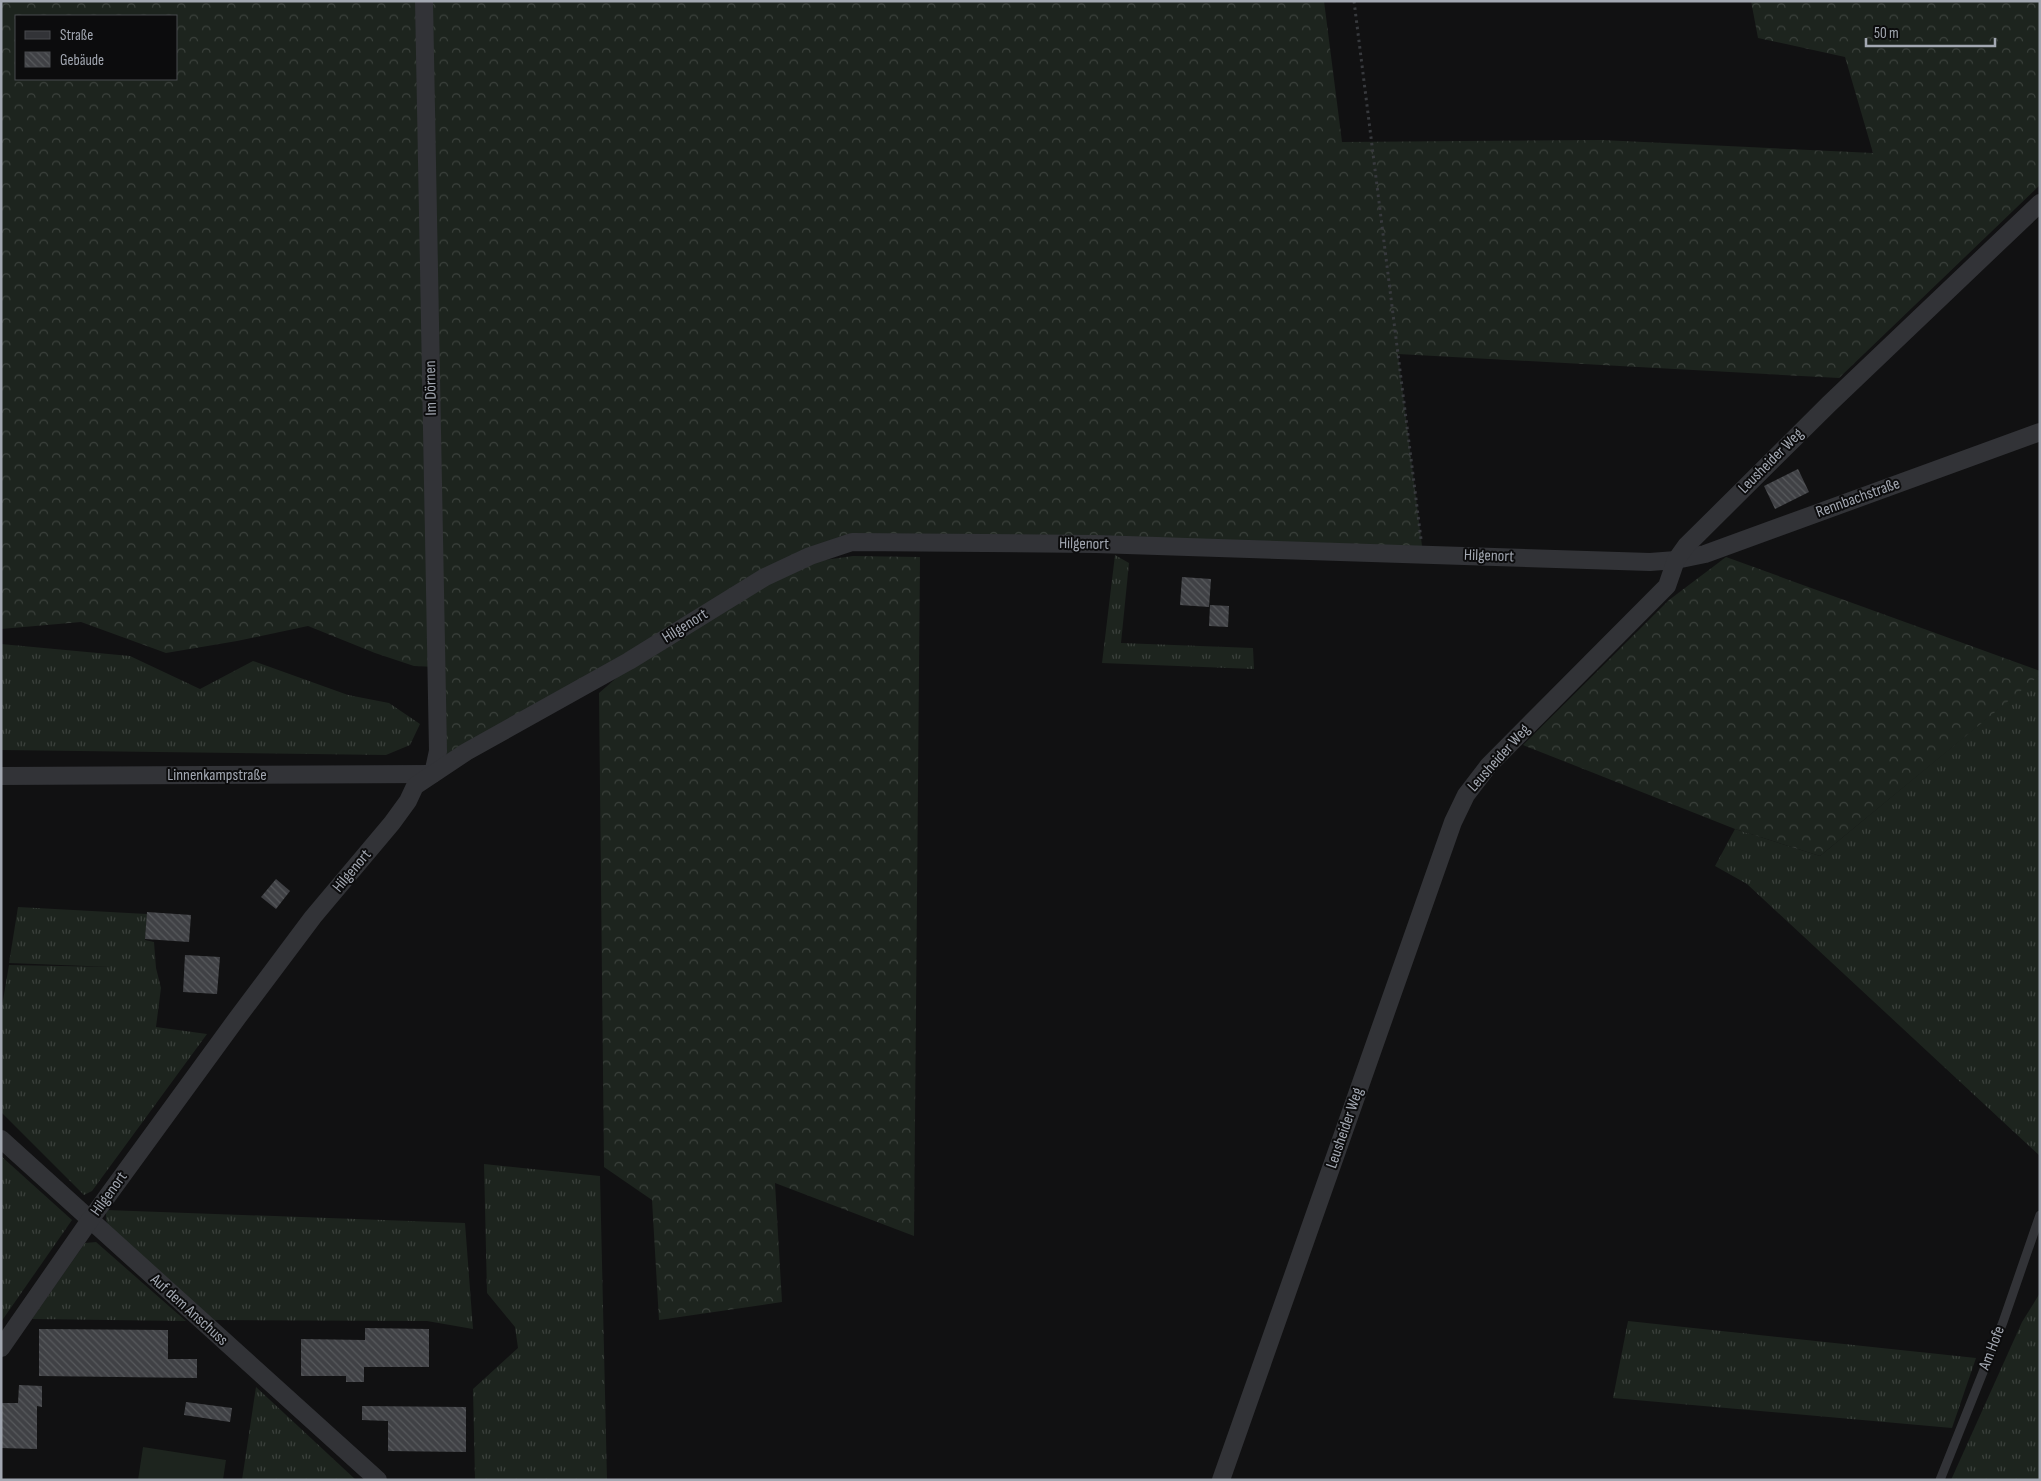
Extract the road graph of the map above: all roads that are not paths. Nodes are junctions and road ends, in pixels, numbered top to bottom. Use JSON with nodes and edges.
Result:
{"nodes":[{"id":1,"x":424,"y":1,"type":"edge"},
{"id":2,"x":2040,"y":203,"type":"edge"},
{"id":3,"x":2040,"y":432,"type":"edge"},
{"id":4,"x":1676,"y":560,"type":"junction"},
{"id":5,"x":433,"y":774,"type":"junction"},
{"id":6,"x":1,"y":776,"type":"edge"},
{"id":7,"x":1,"y":1138,"type":"edge"},
{"id":8,"x":2040,"y":1215,"type":"edge"},
{"id":9,"x":90,"y":1220,"type":"junction"},
{"id":10,"x":1,"y":1348,"type":"edge"},
{"id":11,"x":378,"y":1480,"type":"edge"},
{"id":12,"x":1221,"y":1480,"type":"edge"},
{"id":13,"x":1940,"y":1480,"type":"edge"}],
"edges":[{"from":1,"to":5,"type":"street","name":"Im Dörnen"},
{"from":2,"to":4,"type":"street","name":"Leusheider Weg"},
{"from":3,"to":4,"type":"street","name":"Rennbachstraße"},
{"from":4,"to":5,"type":"street","name":"Hilgenort"},
{"from":4,"to":12,"type":"street","name":"Leusheider Weg"},
{"from":5,"to":6,"type":"street","name":"Linnenkampstraße"},
{"from":5,"to":9,"type":"street","name":"Hilgenort"},
{"from":7,"to":9,"type":"street","name":"Auf dem Anschuss"},
{"from":8,"to":13,"type":"lane","name":"Am Hofe"},
{"from":9,"to":10,"type":"street","name":"Hilgenort"},
{"from":9,"to":11,"type":"street","name":"Auf dem Anschuss"}]}
